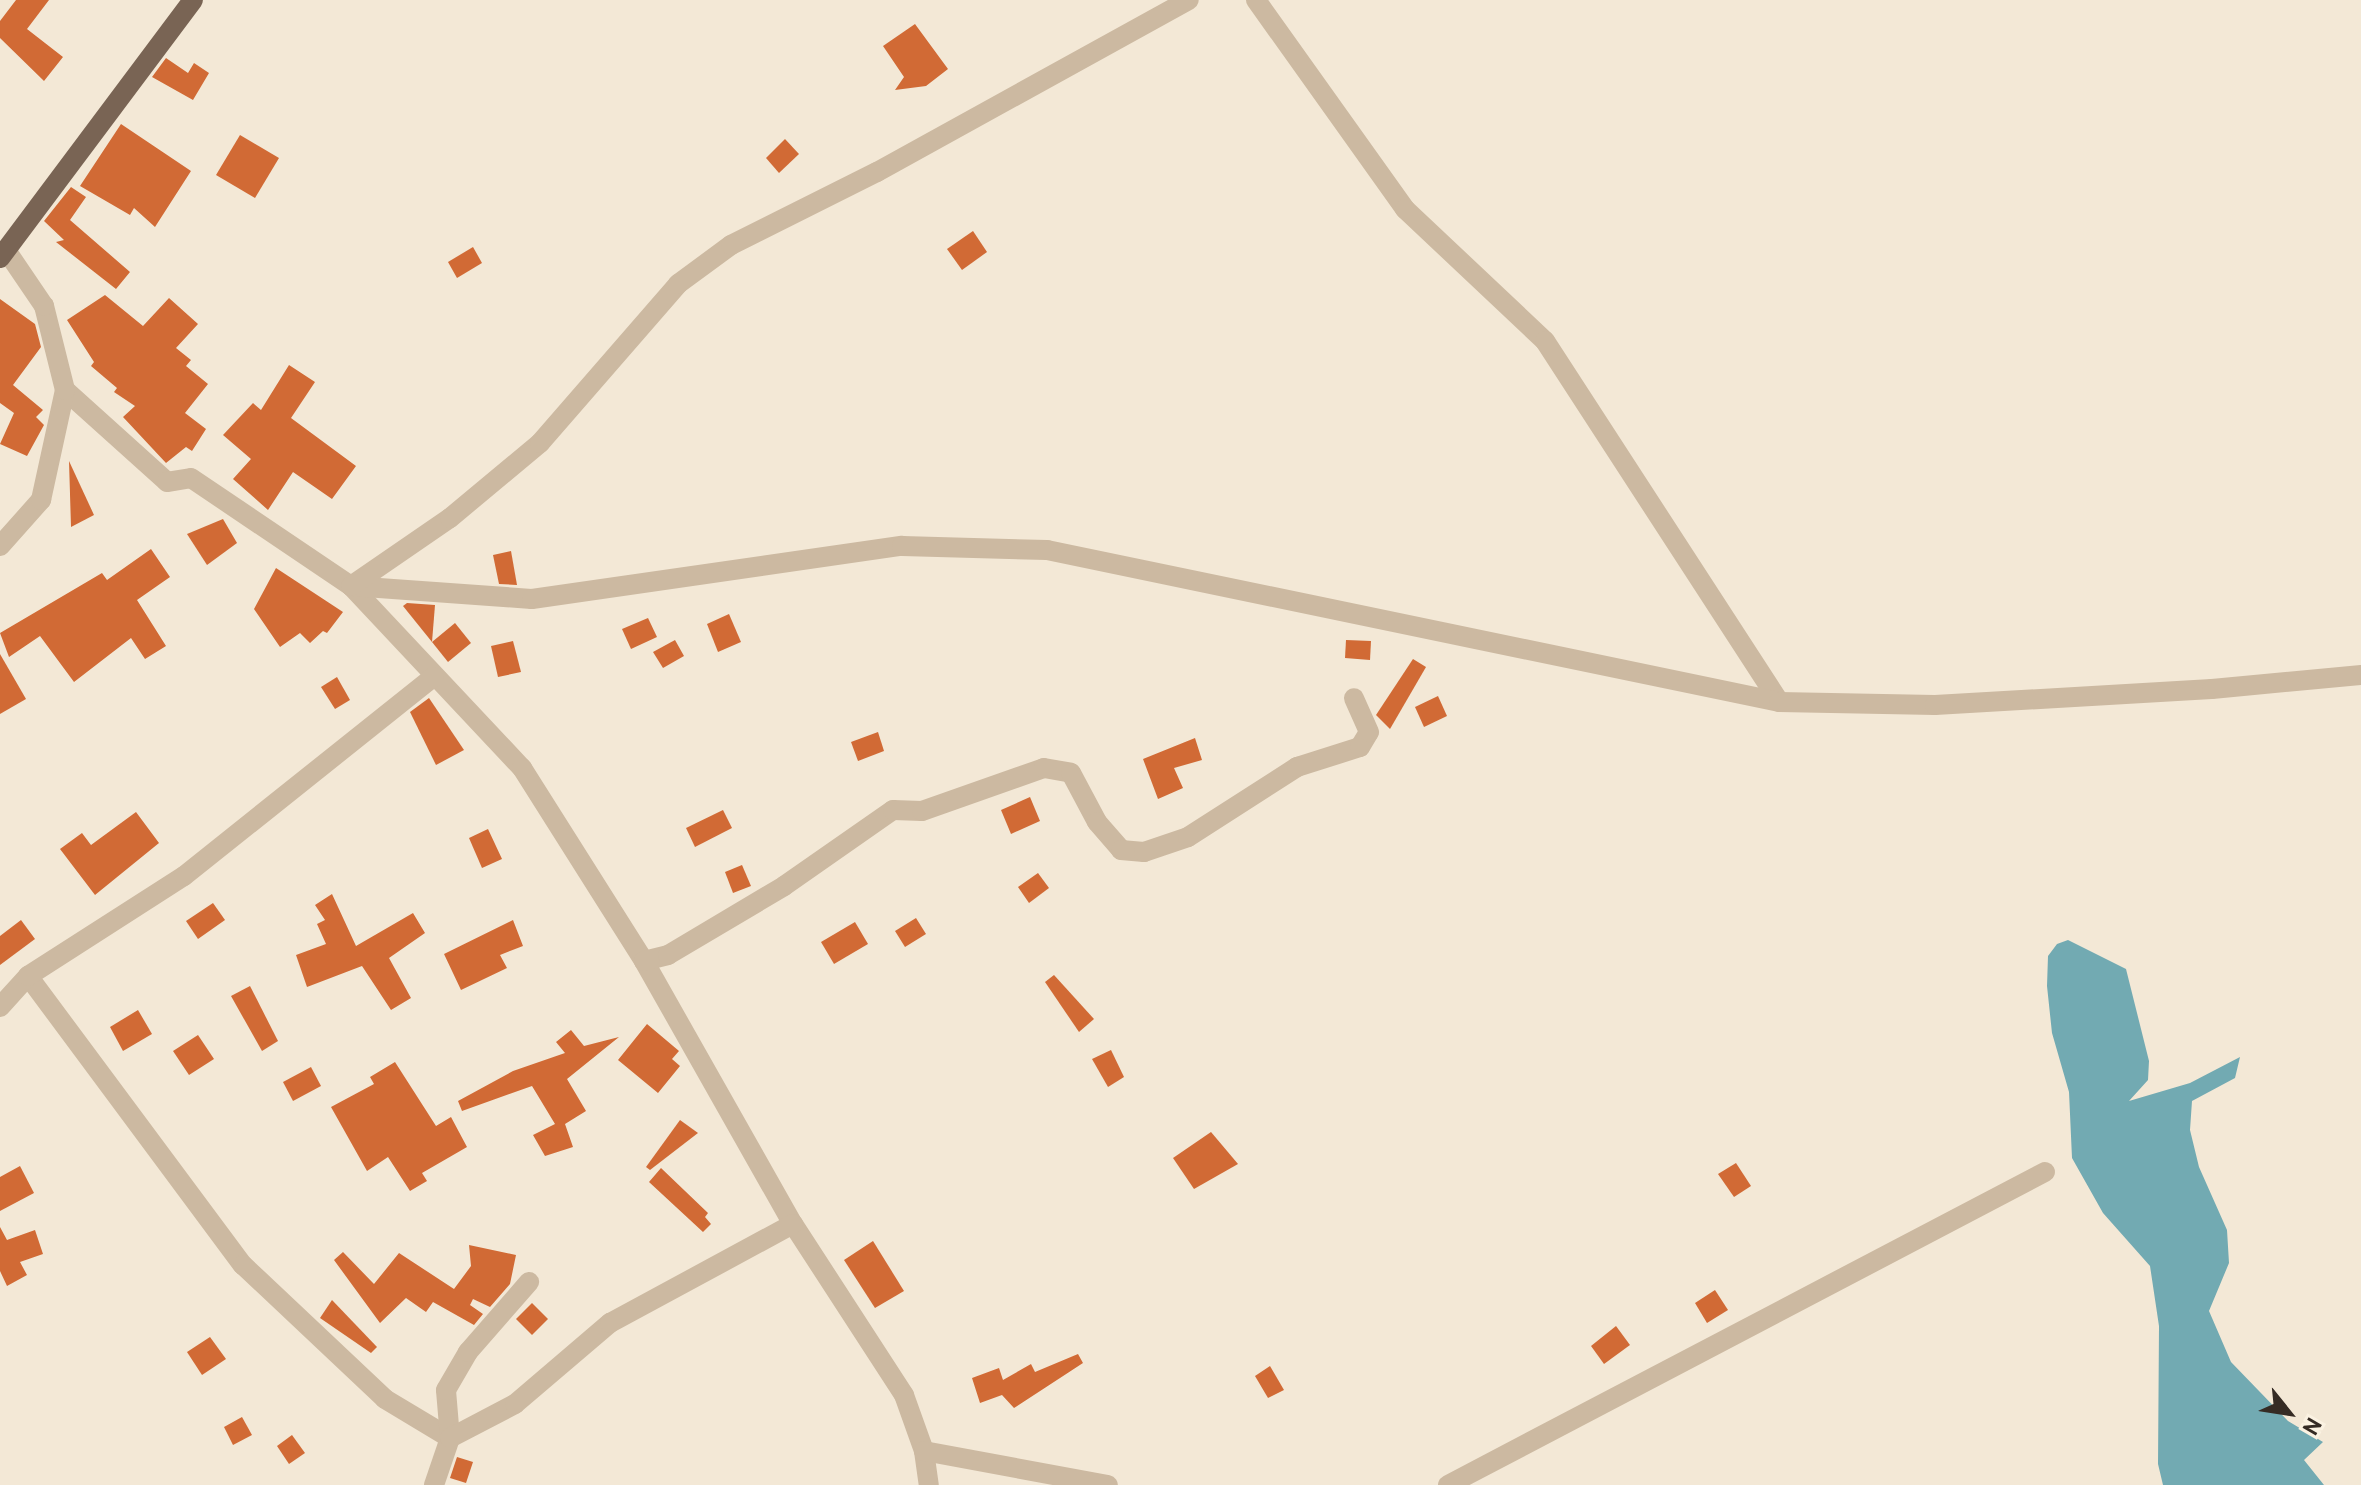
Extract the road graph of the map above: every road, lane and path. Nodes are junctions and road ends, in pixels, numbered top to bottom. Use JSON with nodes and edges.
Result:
{"nodes":[{"id":1,"x":193,"y":0,"type":"edge"},
{"id":2,"x":1189,"y":0,"type":"edge"},
{"id":3,"x":1256,"y":0,"type":"edge"},
{"id":4,"x":3,"y":254,"type":"edge"},
{"id":5,"x":65,"y":390,"type":"junction"},
{"id":6,"x":0,"y":546,"type":"edge"},
{"id":7,"x":351,"y":586,"type":"junction"},
{"id":8,"x":2361,"y":675,"type":"edge"},
{"id":9,"x":433,"y":677,"type":"junction"},
{"id":10,"x":1354,"y":698,"type":"dead end"},
{"id":11,"x":1779,"y":702,"type":"junction"},
{"id":12,"x":644,"y":961,"type":"junction"},
{"id":13,"x":28,"y":976,"type":"junction"},
{"id":14,"x":0,"y":1007,"type":"edge"},
{"id":15,"x":2045,"y":1172,"type":"dead end"},
{"id":16,"x":793,"y":1224,"type":"junction"},
{"id":17,"x":529,"y":1282,"type":"dead end"},
{"id":18,"x":450,"y":1438,"type":"junction"},
{"id":19,"x":924,"y":1451,"type":"junction"},
{"id":20,"x":434,"y":1485,"type":"edge"},
{"id":21,"x":929,"y":1485,"type":"edge"},
{"id":22,"x":1108,"y":1485,"type":"edge"},
{"id":23,"x":1448,"y":1485,"type":"edge"}],
"edges":[{"from":1,"to":4,"type":"main road"},
{"from":2,"to":7,"type":"street"},
{"from":3,"to":11,"type":"street"},
{"from":4,"to":5,"type":"street"},
{"from":5,"to":6,"type":"street"},
{"from":5,"to":7,"type":"street"},
{"from":7,"to":9,"type":"street"},
{"from":7,"to":11,"type":"street"},
{"from":8,"to":11,"type":"street"},
{"from":9,"to":12,"type":"street"},
{"from":9,"to":13,"type":"street"},
{"from":10,"to":12,"type":"street"},
{"from":12,"to":16,"type":"street"},
{"from":13,"to":14,"type":"street"},
{"from":13,"to":18,"type":"street"},
{"from":15,"to":23,"type":"street"},
{"from":16,"to":18,"type":"street"},
{"from":16,"to":19,"type":"street"},
{"from":17,"to":18,"type":"street"},
{"from":18,"to":20,"type":"street"},
{"from":19,"to":21,"type":"street"},
{"from":19,"to":22,"type":"street"}]}
